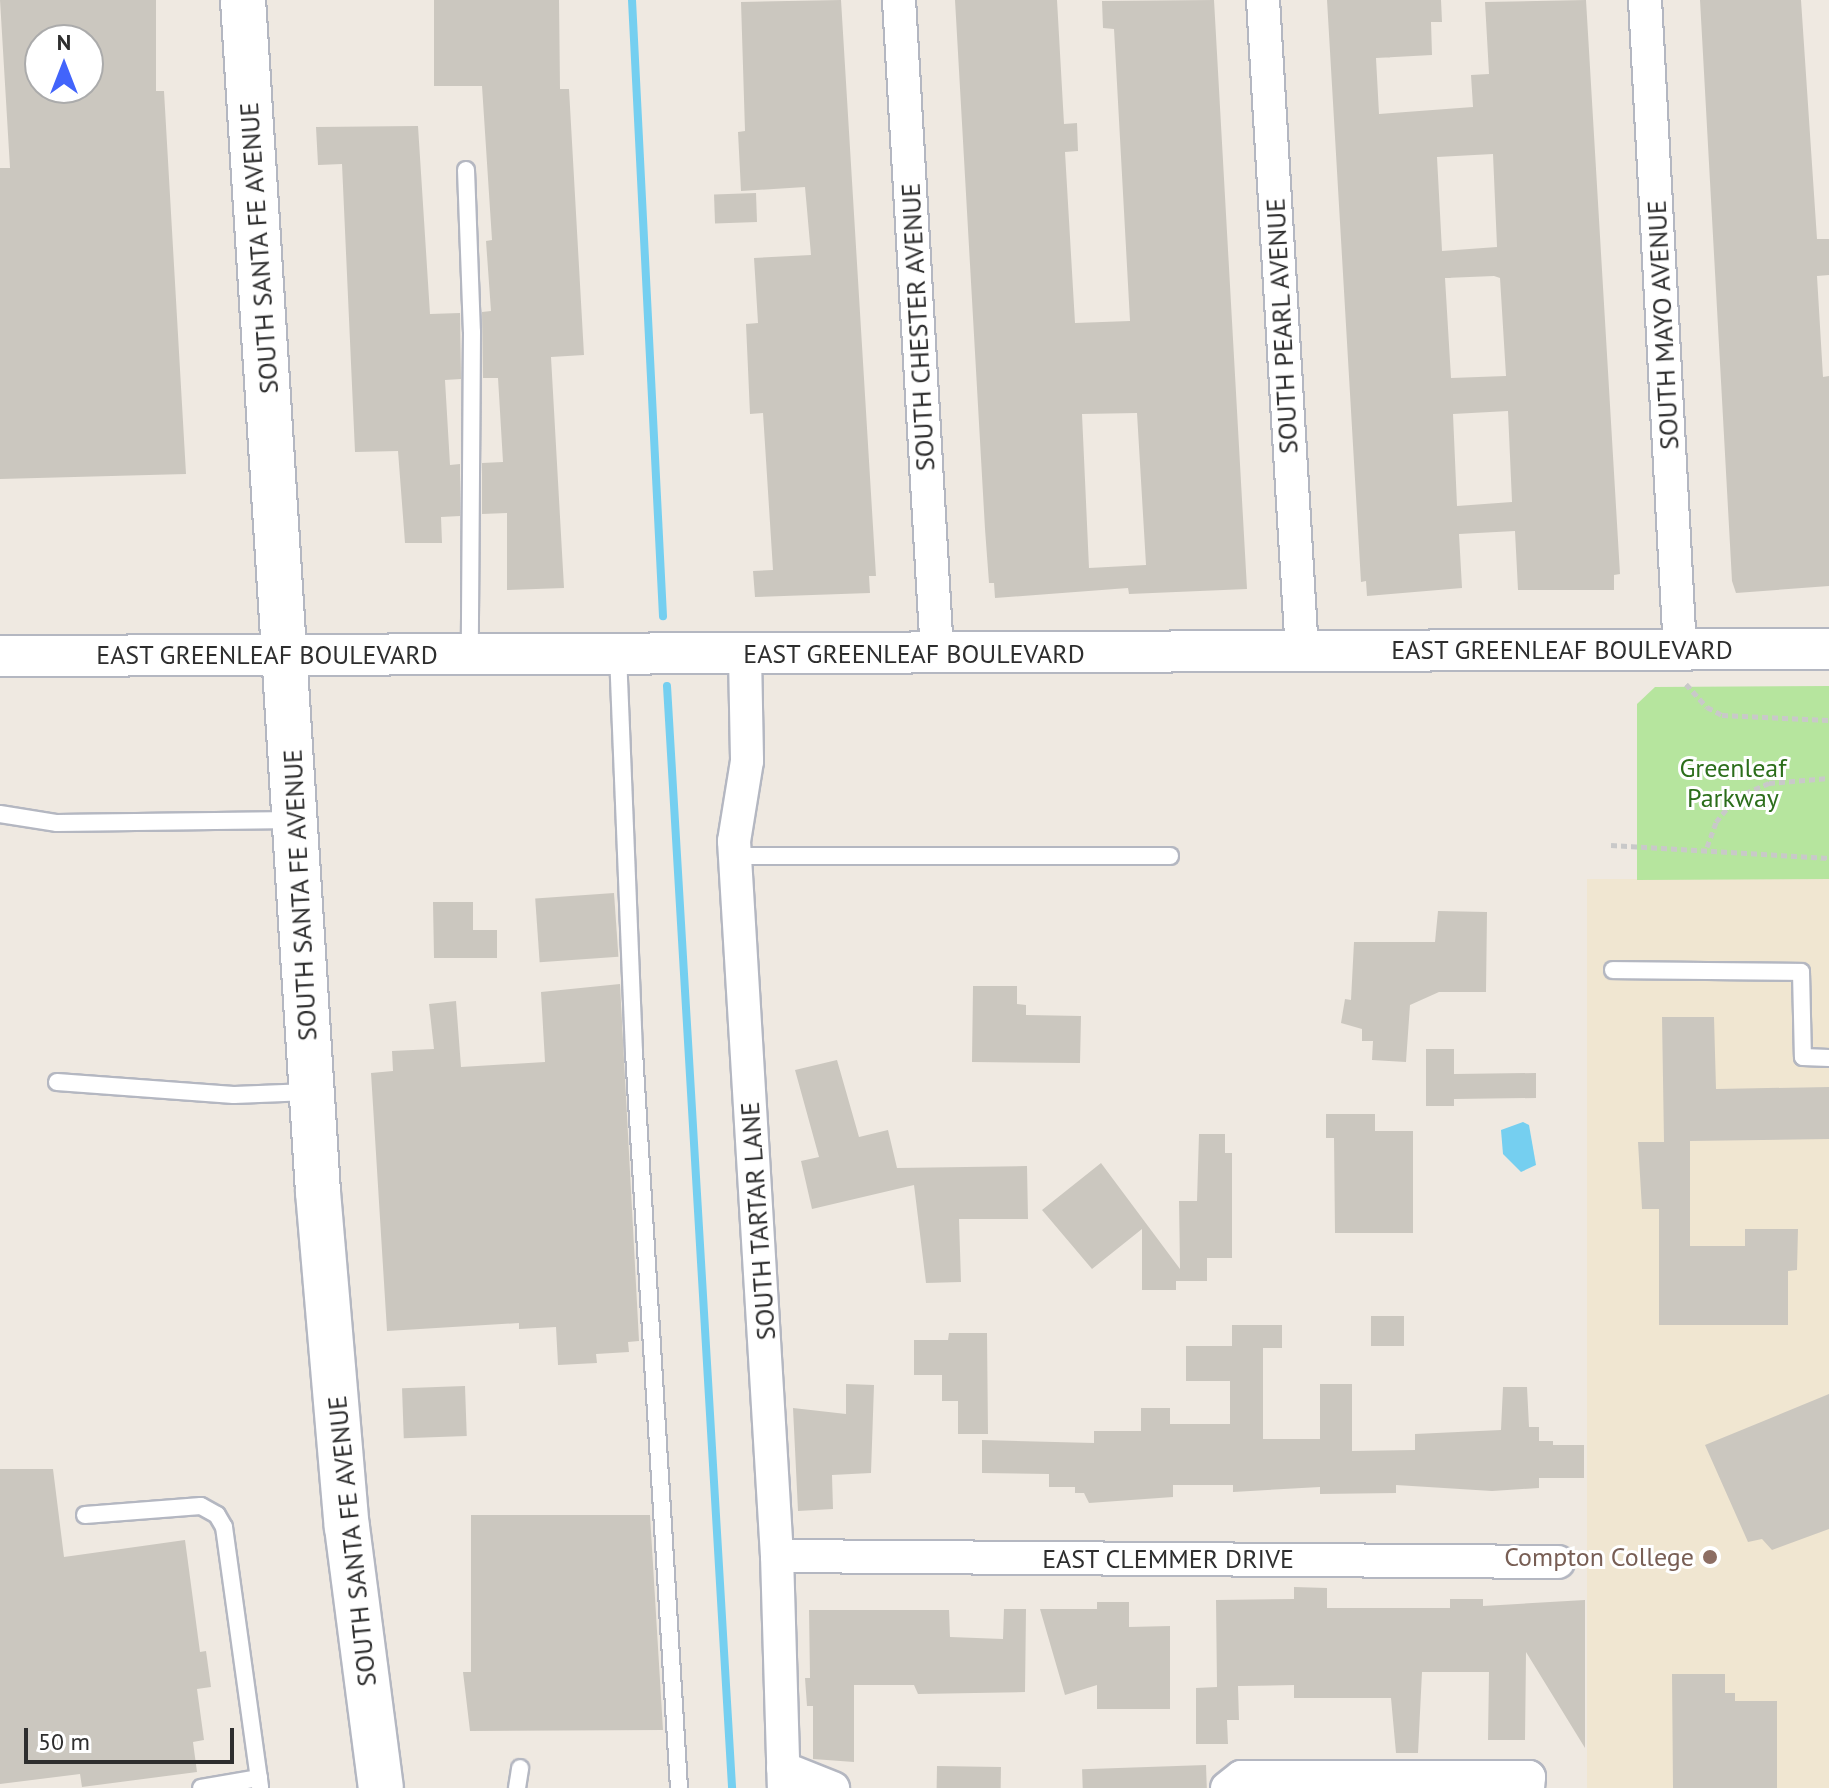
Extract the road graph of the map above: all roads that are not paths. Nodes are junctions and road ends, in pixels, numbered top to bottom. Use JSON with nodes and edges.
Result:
{"nodes":[{"id":1,"x":243,"y":0,"type":"edge"},
{"id":2,"x":899,"y":0,"type":"edge"},
{"id":3,"x":1263,"y":0,"type":"edge"},
{"id":4,"x":1645,"y":0,"type":"edge"},
{"id":5,"x":466,"y":170,"type":"dead end"},
{"id":6,"x":1829,"y":649,"type":"edge"},
{"id":7,"x":1302,"y":652,"type":"junction"},
{"id":8,"x":470,"y":653,"type":"junction"},
{"id":9,"x":937,"y":653,"type":"junction"},
{"id":10,"x":618,"y":654,"type":"junction"},
{"id":11,"x":745,"y":655,"type":"junction"},
{"id":12,"x":0,"y":656,"type":"edge"},
{"id":13,"x":287,"y":656,"type":"junction"},
{"id":14,"x":1683,"y":666,"type":"junction"},
{"id":15,"x":0,"y":814,"type":"edge"},
{"id":16,"x":294,"y":820,"type":"junction"},
{"id":17,"x":735,"y":856,"type":"junction"},
{"id":18,"x":1170,"y":856,"type":"dead end"},
{"id":19,"x":1613,"y":970,"type":"dead end"},
{"id":20,"x":1829,"y":1058,"type":"edge"},
{"id":21,"x":57,"y":1082,"type":"dead end"},
{"id":22,"x":311,"y":1092,"type":"junction"},
{"id":23,"x":85,"y":1515,"type":"dead end"},
{"id":24,"x":777,"y":1556,"type":"junction"},
{"id":25,"x":1558,"y":1562,"type":"dead end"},
{"id":26,"x":520,"y":1768,"type":"dead end"},
{"id":27,"x":784,"y":1778,"type":"edge"},
{"id":28,"x":260,"y":1783,"type":"edge"},
{"id":29,"x":201,"y":1788,"type":"edge"},
{"id":30,"x":381,"y":1788,"type":"edge"},
{"id":31,"x":517,"y":1788,"type":"edge"},
{"id":32,"x":679,"y":1788,"type":"edge"},
{"id":33,"x":833,"y":1788,"type":"edge"},
{"id":34,"x":1227,"y":1788,"type":"edge"},
{"id":35,"x":1528,"y":1788,"type":"edge"}],
"edges":[{"from":1,"to":13,"type":"main road","name":"SOUTH SANTA FE AVENUE"},
{"from":2,"to":9,"type":"street","name":"SOUTH CHESTER AVENUE"},
{"from":3,"to":7,"type":"street","name":"SOUTH PEARL AVENUE"},
{"from":4,"to":14,"type":"street","name":"SOUTH MAYO AVENUE"},
{"from":5,"to":8,"type":"lane"},
{"from":6,"to":14,"type":"street","name":"EAST GREENLEAF BOULEVARD"},
{"from":7,"to":9,"type":"street","name":"EAST GREENLEAF BOULEVARD"},
{"from":7,"to":14,"type":"street","name":"EAST GREENLEAF BOULEVARD"},
{"from":8,"to":10,"type":"street","name":"EAST GREENLEAF BOULEVARD"},
{"from":8,"to":13,"type":"street","name":"EAST GREENLEAF BOULEVARD"},
{"from":9,"to":11,"type":"street","name":"EAST GREENLEAF BOULEVARD"},
{"from":10,"to":11,"type":"street","name":"EAST GREENLEAF BOULEVARD"},
{"from":10,"to":32,"type":"lane"},
{"from":11,"to":17,"type":"street","name":"SOUTH TARTAR LANE"},
{"from":12,"to":13,"type":"street","name":"EAST GREENLEAF BOULEVARD"},
{"from":13,"to":16,"type":"main road","name":"SOUTH SANTA FE AVENUE"},
{"from":15,"to":16,"type":"lane"},
{"from":16,"to":22,"type":"main road","name":"SOUTH SANTA FE AVENUE"},
{"from":17,"to":18,"type":"lane"},
{"from":17,"to":24,"type":"street","name":"SOUTH TARTAR LANE"},
{"from":19,"to":20,"type":"lane"},
{"from":21,"to":22,"type":"lane"},
{"from":22,"to":30,"type":"main road","name":"SOUTH SANTA FE AVENUE"},
{"from":23,"to":28,"type":"lane"},
{"from":24,"to":25,"type":"street","name":"EAST CLEMMER DRIVE"},
{"from":24,"to":27,"type":"street","name":"SOUTH TARTAR LANE"},
{"from":26,"to":31,"type":"lane"},
{"from":27,"to":33,"type":"street"},
{"from":28,"to":29,"type":"lane"},
{"from":34,"to":35,"type":"street"}]}
